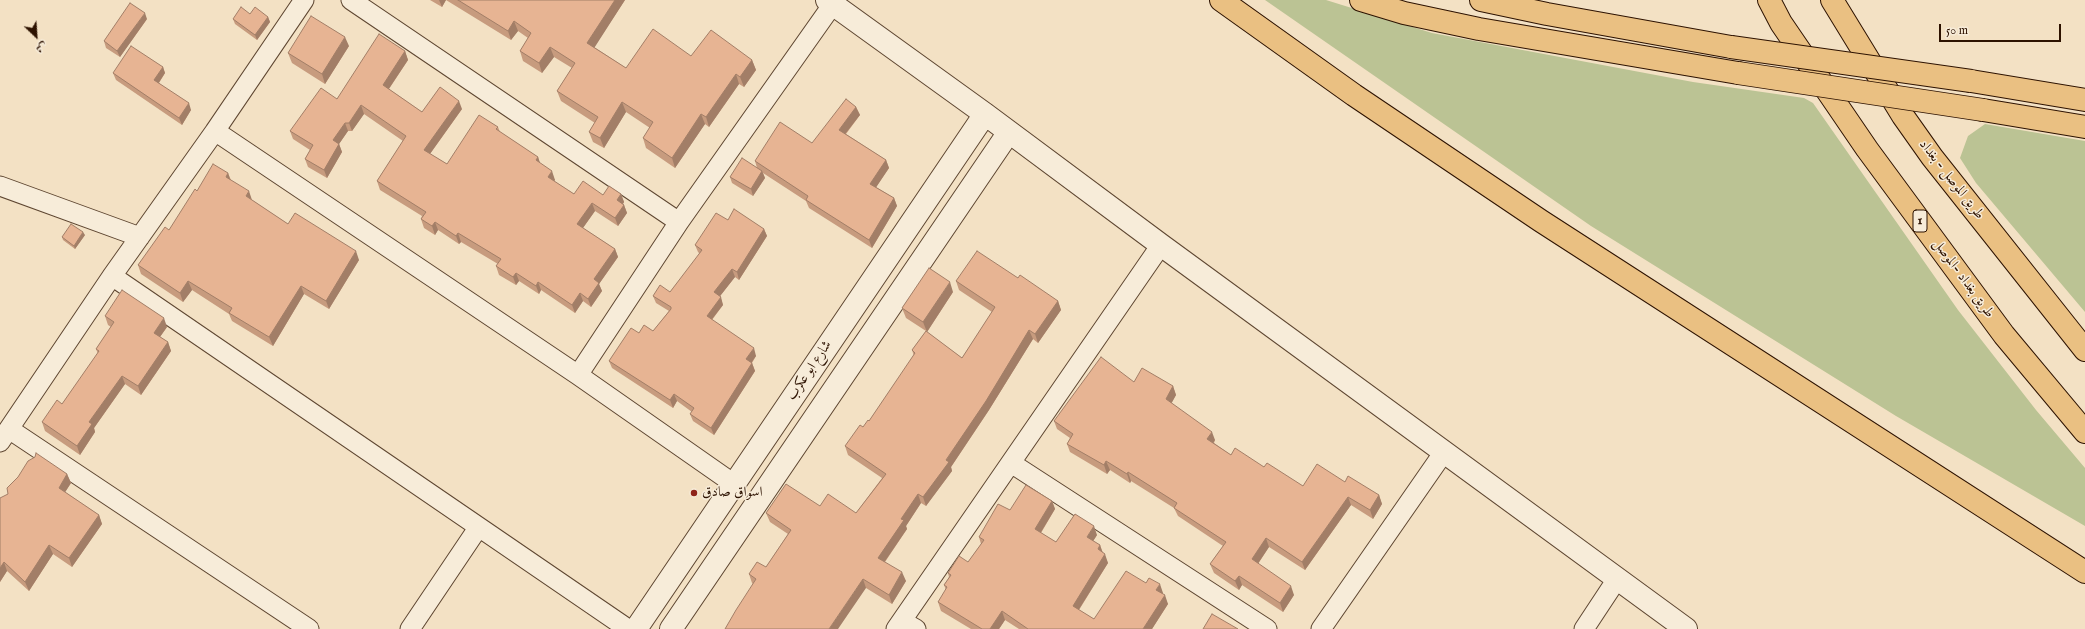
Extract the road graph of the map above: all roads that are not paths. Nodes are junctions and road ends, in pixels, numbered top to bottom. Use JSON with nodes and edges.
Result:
{"nodes":[{"id":1,"x":304,"y":0,"type":"edge"},
{"id":2,"x":351,"y":0,"type":"edge"},
{"id":3,"x":1221,"y":0,"type":"edge"},
{"id":4,"x":1361,"y":0,"type":"edge"},
{"id":5,"x":1481,"y":0,"type":"edge"},
{"id":6,"x":1769,"y":0,"type":"edge"},
{"id":7,"x":1832,"y":0,"type":"edge"},
{"id":8,"x":830,"y":2,"type":"edge"},
{"id":9,"x":2085,"y":100,"type":"edge"},
{"id":10,"x":985,"y":114,"type":"junction"},
{"id":11,"x":2085,"y":127,"type":"edge"},
{"id":12,"x":215,"y":131,"type":"junction"},
{"id":13,"x":1009,"y":132,"type":"junction"},
{"id":14,"x":0,"y":186,"type":"edge"},
{"id":15,"x":679,"y":222,"type":"junction"},
{"id":16,"x":140,"y":237,"type":"junction"},
{"id":17,"x":1161,"y":245,"type":"junction"},
{"id":18,"x":112,"y":276,"type":"junction"},
{"id":19,"x":2085,"y":350,"type":"edge"},
{"id":20,"x":578,"y":375,"type":"junction"},
{"id":21,"x":2085,"y":432,"type":"edge"},
{"id":22,"x":5,"y":436,"type":"edge"},
{"id":23,"x":1444,"y":452,"type":"junction"},
{"id":24,"x":1011,"y":463,"type":"junction"},
{"id":25,"x":734,"y":484,"type":"junction"},
{"id":26,"x":478,"y":528,"type":"junction"},
{"id":27,"x":2085,"y":572,"type":"edge"},
{"id":28,"x":1617,"y":579,"type":"junction"},
{"id":29,"x":905,"y":626,"type":"edge"},
{"id":30,"x":309,"y":629,"type":"edge"},
{"id":31,"x":410,"y":629,"type":"edge"},
{"id":32,"x":628,"y":629,"type":"edge"},
{"id":33,"x":636,"y":629,"type":"edge"},
{"id":34,"x":671,"y":629,"type":"edge"},
{"id":35,"x":1267,"y":629,"type":"edge"},
{"id":36,"x":1321,"y":629,"type":"edge"},
{"id":37,"x":1584,"y":629,"type":"edge"},
{"id":38,"x":1686,"y":629,"type":"edge"}],
"edges":[{"from":1,"to":12,"type":"street"},
{"from":2,"to":15,"type":"street"},
{"from":3,"to":27,"type":"main road"},
{"from":4,"to":11,"type":"main road","bridge":true},
{"from":5,"to":9,"type":"main road","bridge":true},
{"from":6,"to":21,"type":"main road","name":"طريق بغداد -الموصل","number":"1"},
{"from":7,"to":19,"type":"main road","name":"طريق الموصل - بغداد"},
{"from":8,"to":10,"type":"street"},
{"from":8,"to":15,"type":"street"},
{"from":10,"to":13,"type":"street"},
{"from":10,"to":25,"type":"street","name":"شارع ابو عكرب"},
{"from":12,"to":16,"type":"street"},
{"from":12,"to":20,"type":"street"},
{"from":13,"to":17,"type":"street"},
{"from":13,"to":34,"type":"street"},
{"from":14,"to":16,"type":"street"},
{"from":15,"to":20,"type":"street"},
{"from":16,"to":18,"type":"street"},
{"from":17,"to":23,"type":"street"},
{"from":17,"to":24,"type":"street"},
{"from":18,"to":22,"type":"street"},
{"from":18,"to":26,"type":"street"},
{"from":20,"to":25,"type":"street"},
{"from":22,"to":30,"type":"street"},
{"from":23,"to":28,"type":"street"},
{"from":23,"to":36,"type":"street"},
{"from":24,"to":29,"type":"street"},
{"from":24,"to":35,"type":"street"},
{"from":25,"to":33,"type":"street","name":"شارع ابو عكرب"},
{"from":26,"to":31,"type":"street"},
{"from":26,"to":32,"type":"street"},
{"from":28,"to":37,"type":"street"},
{"from":28,"to":38,"type":"street"}]}
